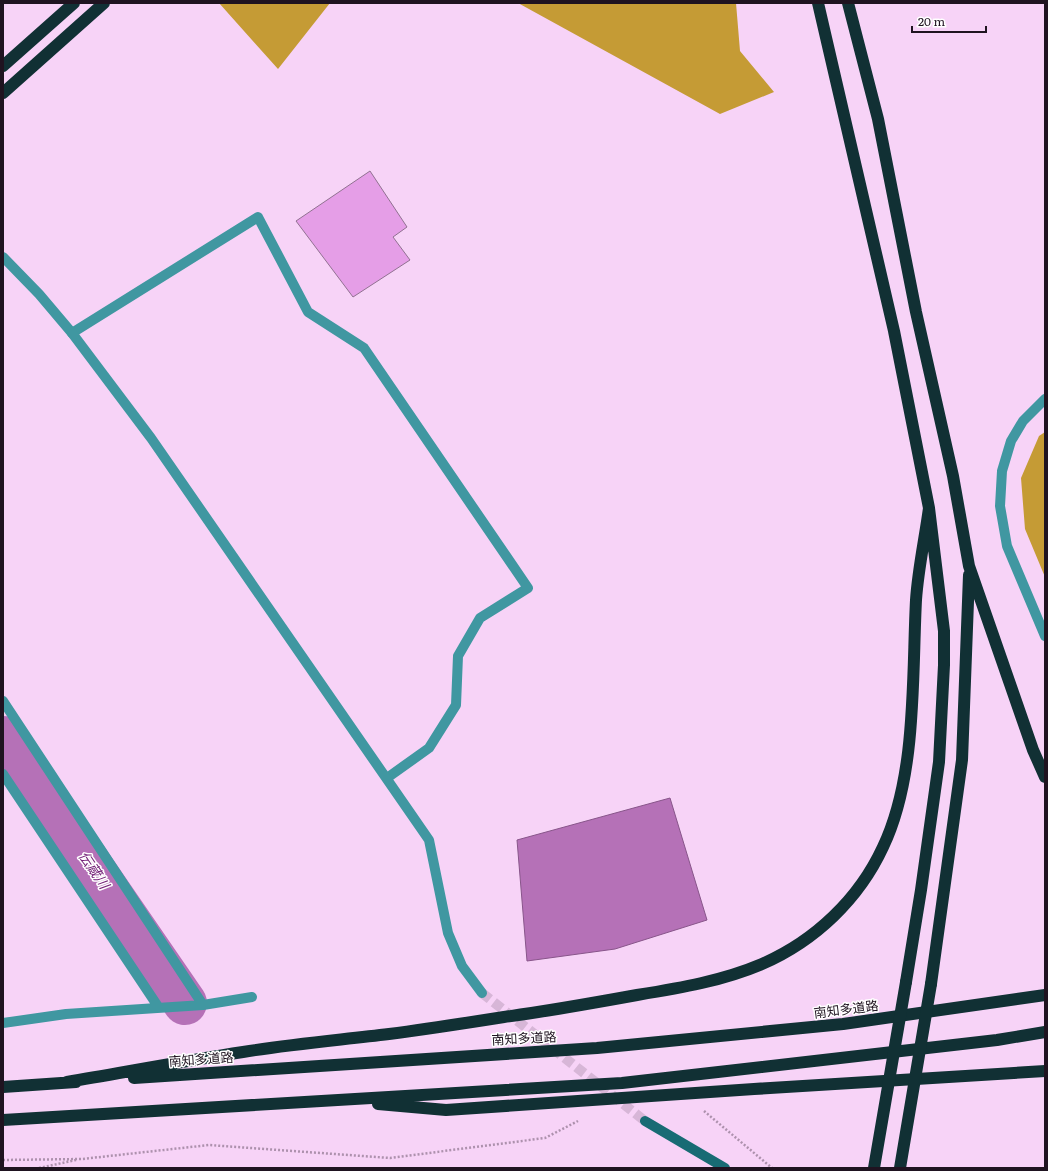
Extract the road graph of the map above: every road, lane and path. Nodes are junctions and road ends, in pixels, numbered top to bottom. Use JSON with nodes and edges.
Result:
{"nodes":[{"id":1,"x":74,"y":3,"type":"edge"},
{"id":2,"x":104,"y":3,"type":"edge"},
{"id":3,"x":818,"y":3,"type":"edge"},
{"id":4,"x":848,"y":3,"type":"edge"},
{"id":5,"x":3,"y":66,"type":"edge"},
{"id":6,"x":3,"y":93,"type":"edge"},
{"id":7,"x":3,"y":257,"type":"edge"},
{"id":8,"x":72,"y":333,"type":"junction"},
{"id":9,"x":1045,"y":399,"type":"edge"},
{"id":10,"x":929,"y":508,"type":"junction"},
{"id":11,"x":969,"y":566,"type":"junction"},
{"id":12,"x":1045,"y":636,"type":"edge"},
{"id":13,"x":3,"y":701,"type":"edge"},
{"id":14,"x":3,"y":774,"type":"edge"},
{"id":15,"x":1045,"y":777,"type":"edge"},
{"id":16,"x":388,"y":778,"type":"junction"},
{"id":17,"x":482,"y":993,"type":"tunnel mouth"},
{"id":18,"x":1045,"y":996,"type":"edge"},
{"id":19,"x":252,"y":997,"type":"dead end"},
{"id":20,"x":202,"y":1005,"type":"junction"},
{"id":21,"x":160,"y":1008,"type":"junction"},
{"id":22,"x":3,"y":1024,"type":"edge"},
{"id":23,"x":1045,"y":1032,"type":"edge"},
{"id":24,"x":1045,"y":1071,"type":"edge"},
{"id":25,"x":67,"y":1082,"type":"junction"},
{"id":26,"x":3,"y":1087,"type":"edge"},
{"id":27,"x":342,"y":1100,"type":"junction"},
{"id":28,"x":700,"y":1108,"type":"dead end"},
{"id":29,"x":3,"y":1120,"type":"edge"},
{"id":30,"x":580,"y":1120,"type":"dead end"},
{"id":31,"x":646,"y":1121,"type":"tunnel mouth"},
{"id":32,"x":82,"y":1159,"type":"junction"},
{"id":33,"x":3,"y":1160,"type":"edge"},
{"id":34,"x":39,"y":1168,"type":"edge"},
{"id":35,"x":725,"y":1168,"type":"edge"},
{"id":36,"x":772,"y":1168,"type":"edge"},
{"id":37,"x":874,"y":1168,"type":"edge"},
{"id":38,"x":900,"y":1168,"type":"edge"}],
"edges":[{"from":1,"to":5,"type":"highway"},
{"from":2,"to":6,"type":"highway"},
{"from":3,"to":10,"type":"highway"},
{"from":4,"to":11,"type":"highway"},
{"from":7,"to":8,"type":"street"},
{"from":8,"to":16,"type":"street"},
{"from":8,"to":16,"type":"street"},
{"from":9,"to":12,"type":"street"},
{"from":10,"to":25,"type":"highway"},
{"from":10,"to":37,"type":"highway","bridge":true},
{"from":11,"to":15,"type":"highway"},
{"from":11,"to":38,"type":"highway","bridge":true},
{"from":13,"to":20,"type":"street"},
{"from":14,"to":21,"type":"street"},
{"from":16,"to":17,"type":"street"},
{"from":18,"to":25,"type":"highway","name":"南知多道路"},
{"from":19,"to":20,"type":"street"},
{"from":20,"to":21,"type":"street"},
{"from":21,"to":22,"type":"street"},
{"from":23,"to":27,"type":"highway"},
{"from":24,"to":27,"type":"highway"},
{"from":25,"to":26,"type":"highway","name":"南知多道路"},
{"from":27,"to":29,"type":"highway"},
{"from":28,"to":36,"type":"path"},
{"from":30,"to":32,"type":"path"},
{"from":31,"to":35,"type":"street"},
{"from":32,"to":33,"type":"path"},
{"from":32,"to":34,"type":"path"}]}
